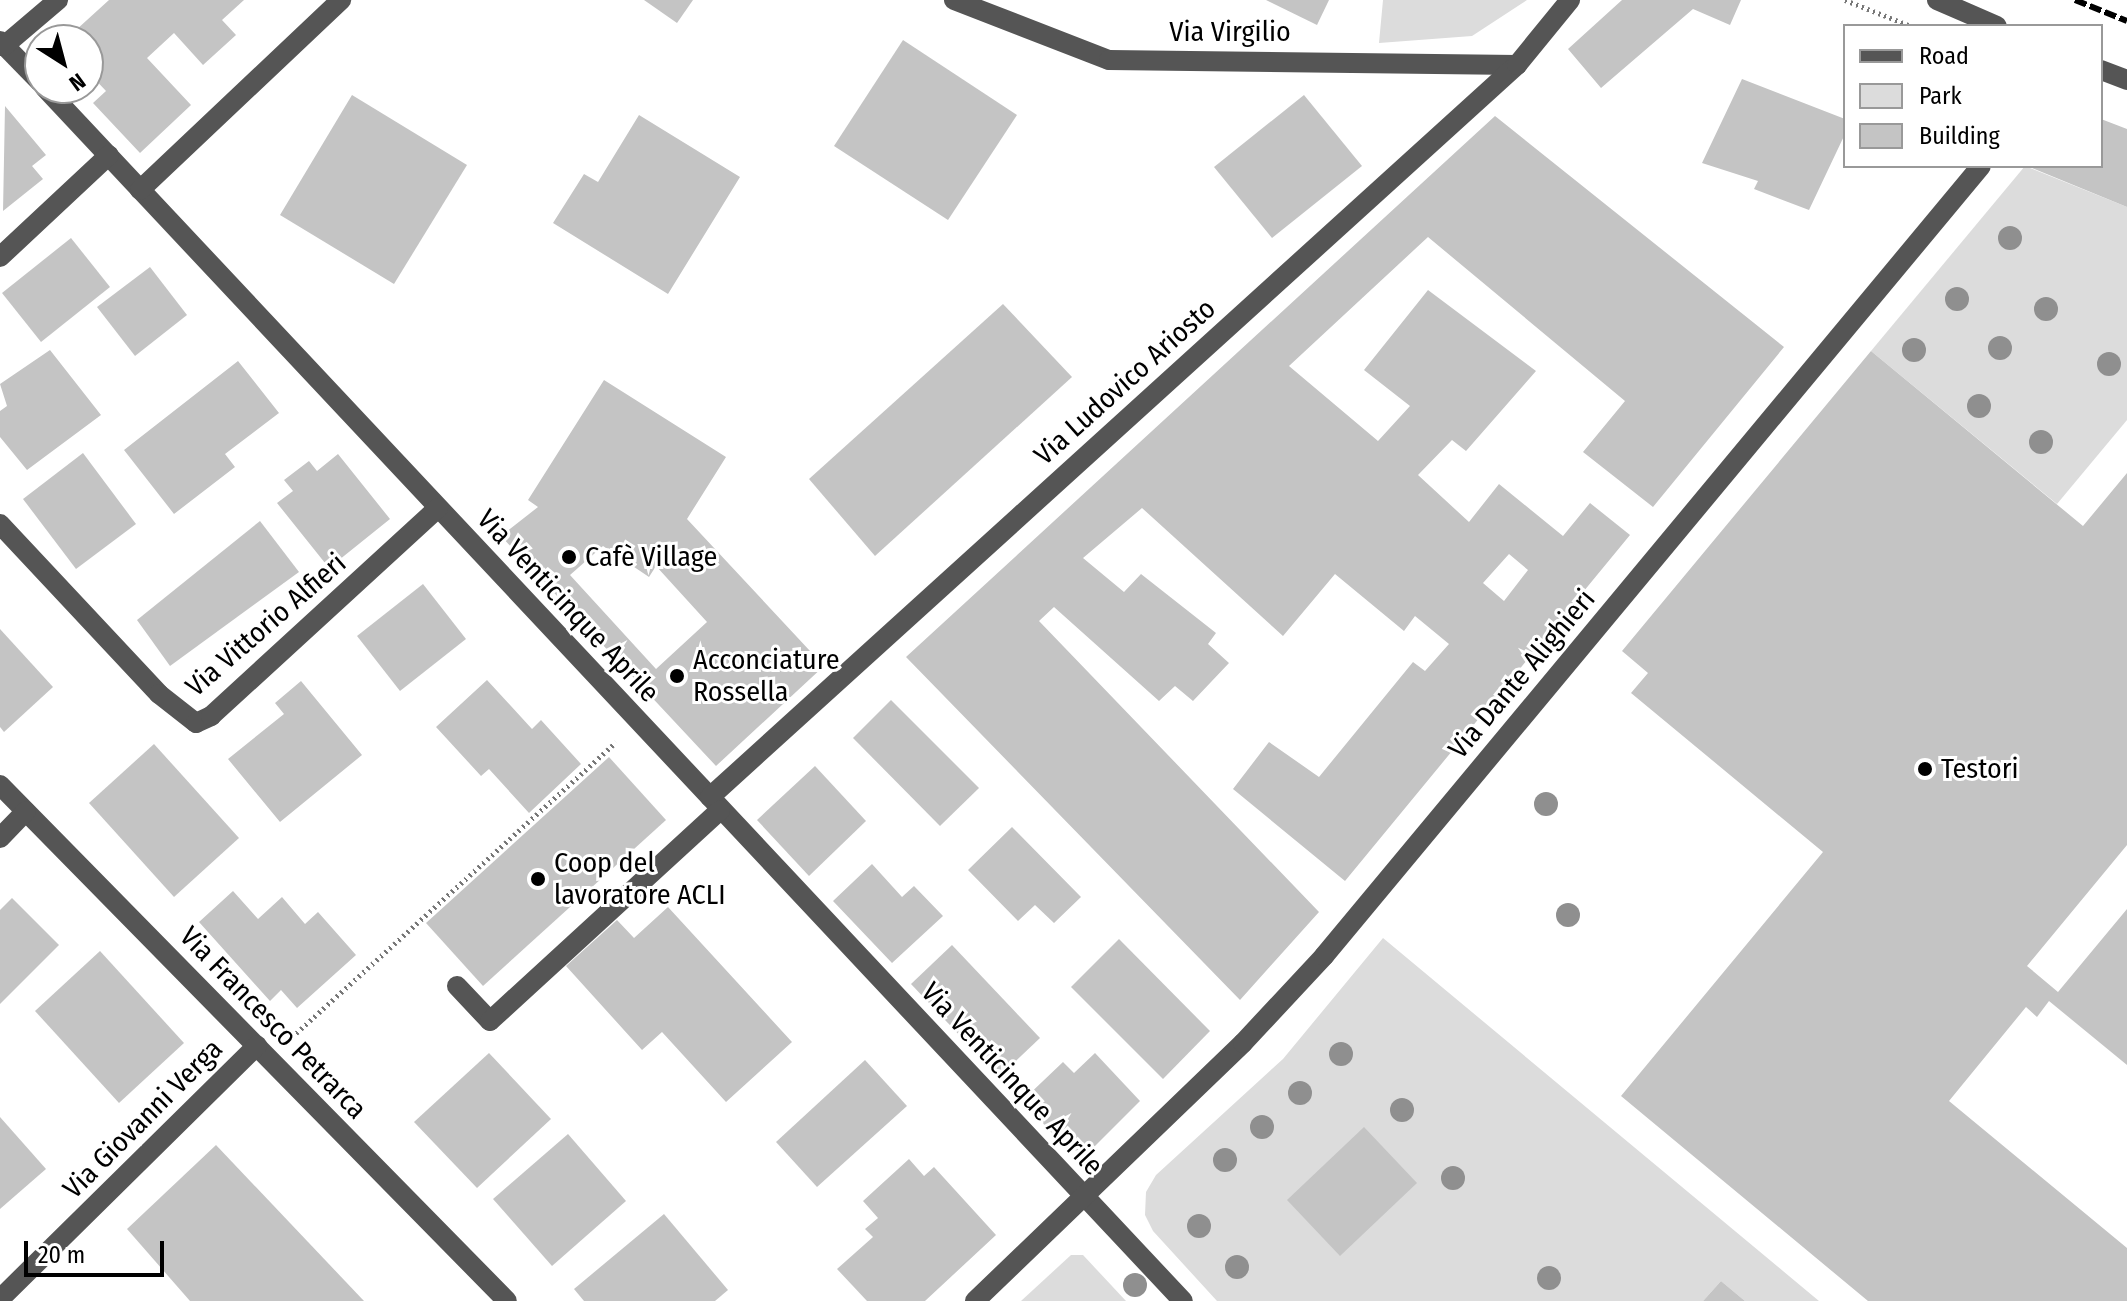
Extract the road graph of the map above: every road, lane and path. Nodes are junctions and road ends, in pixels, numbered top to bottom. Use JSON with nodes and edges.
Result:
{"nodes":[{"id":1,"x":58,"y":0,"type":"edge"},
{"id":2,"x":341,"y":0,"type":"edge"},
{"id":3,"x":954,"y":0,"type":"edge"},
{"id":4,"x":1570,"y":0,"type":"edge"},
{"id":5,"x":1845,"y":0,"type":"edge"},
{"id":6,"x":1937,"y":0,"type":"edge"},
{"id":7,"x":1906,"y":24,"type":"edge"},
{"id":8,"x":1992,"y":24,"type":"edge"},
{"id":9,"x":2,"y":44,"type":"edge"},
{"id":10,"x":1517,"y":65,"type":"junction"},
{"id":11,"x":24,"y":66,"type":"edge"},
{"id":12,"x":2103,"y":71,"type":"edge"},
{"id":13,"x":2127,"y":80,"type":"edge"},
{"id":14,"x":60,"y":104,"type":"edge"},
{"id":15,"x":109,"y":155,"type":"junction"},
{"id":16,"x":1979,"y":168,"type":"edge"},
{"id":17,"x":140,"y":190,"type":"junction"},
{"id":18,"x":0,"y":257,"type":"edge"},
{"id":19,"x":438,"y":508,"type":"junction"},
{"id":20,"x":0,"y":524,"type":"edge"},
{"id":21,"x":623,"y":736,"type":"dead end"},
{"id":22,"x":0,"y":785,"type":"edge"},
{"id":23,"x":715,"y":804,"type":"junction"},
{"id":24,"x":26,"y":811,"type":"junction"},
{"id":25,"x":0,"y":838,"type":"edge"},
{"id":26,"x":457,"y":986,"type":"dead end"},
{"id":27,"x":263,"y":1052,"type":"junction"},
{"id":28,"x":1084,"y":1197,"type":"junction"},
{"id":29,"x":0,"y":1299,"type":"edge"},
{"id":30,"x":507,"y":1301,"type":"edge"},
{"id":31,"x":975,"y":1301,"type":"edge"},
{"id":32,"x":1183,"y":1301,"type":"edge"}],
"edges":[{"from":1,"to":9,"type":"street"},
{"from":2,"to":17,"type":"street"},
{"from":3,"to":10,"type":"street","name":"Via Virgilio"},
{"from":4,"to":10,"type":"street","name":"Via Ludovico Ariosto"},
{"from":5,"to":7,"type":"path"},
{"from":6,"to":8,"type":"street"},
{"from":9,"to":11,"type":"street"},
{"from":10,"to":23,"type":"street","name":"Via Ludovico Ariosto"},
{"from":12,"to":13,"type":"street"},
{"from":14,"to":15,"type":"street","name":"Via Venticinque Aprile"},
{"from":15,"to":17,"type":"street","name":"Via Venticinque Aprile"},
{"from":15,"to":18,"type":"street"},
{"from":16,"to":28,"type":"street","name":"Via Dante Alighieri"},
{"from":17,"to":19,"type":"street","name":"Via Venticinque Aprile"},
{"from":19,"to":20,"type":"street","name":"Via Vittorio Alfieri"},
{"from":19,"to":23,"type":"street","name":"Via Venticinque Aprile"},
{"from":21,"to":27,"type":"path"},
{"from":22,"to":24,"type":"street","name":"Via Francesco Petrarca"},
{"from":23,"to":26,"type":"street","name":"Via Ludovico Ariosto"},
{"from":23,"to":28,"type":"street","name":"Via Venticinque Aprile"},
{"from":24,"to":25,"type":"street"},
{"from":24,"to":27,"type":"street","name":"Via Francesco Petrarca"},
{"from":27,"to":29,"type":"street","name":"Via Giovanni Verga"},
{"from":27,"to":30,"type":"street","name":"Via Francesco Petrarca"},
{"from":28,"to":31,"type":"street","name":"Via Dante Alighieri"},
{"from":28,"to":32,"type":"street","name":"Via Venticinque Aprile"}]}
